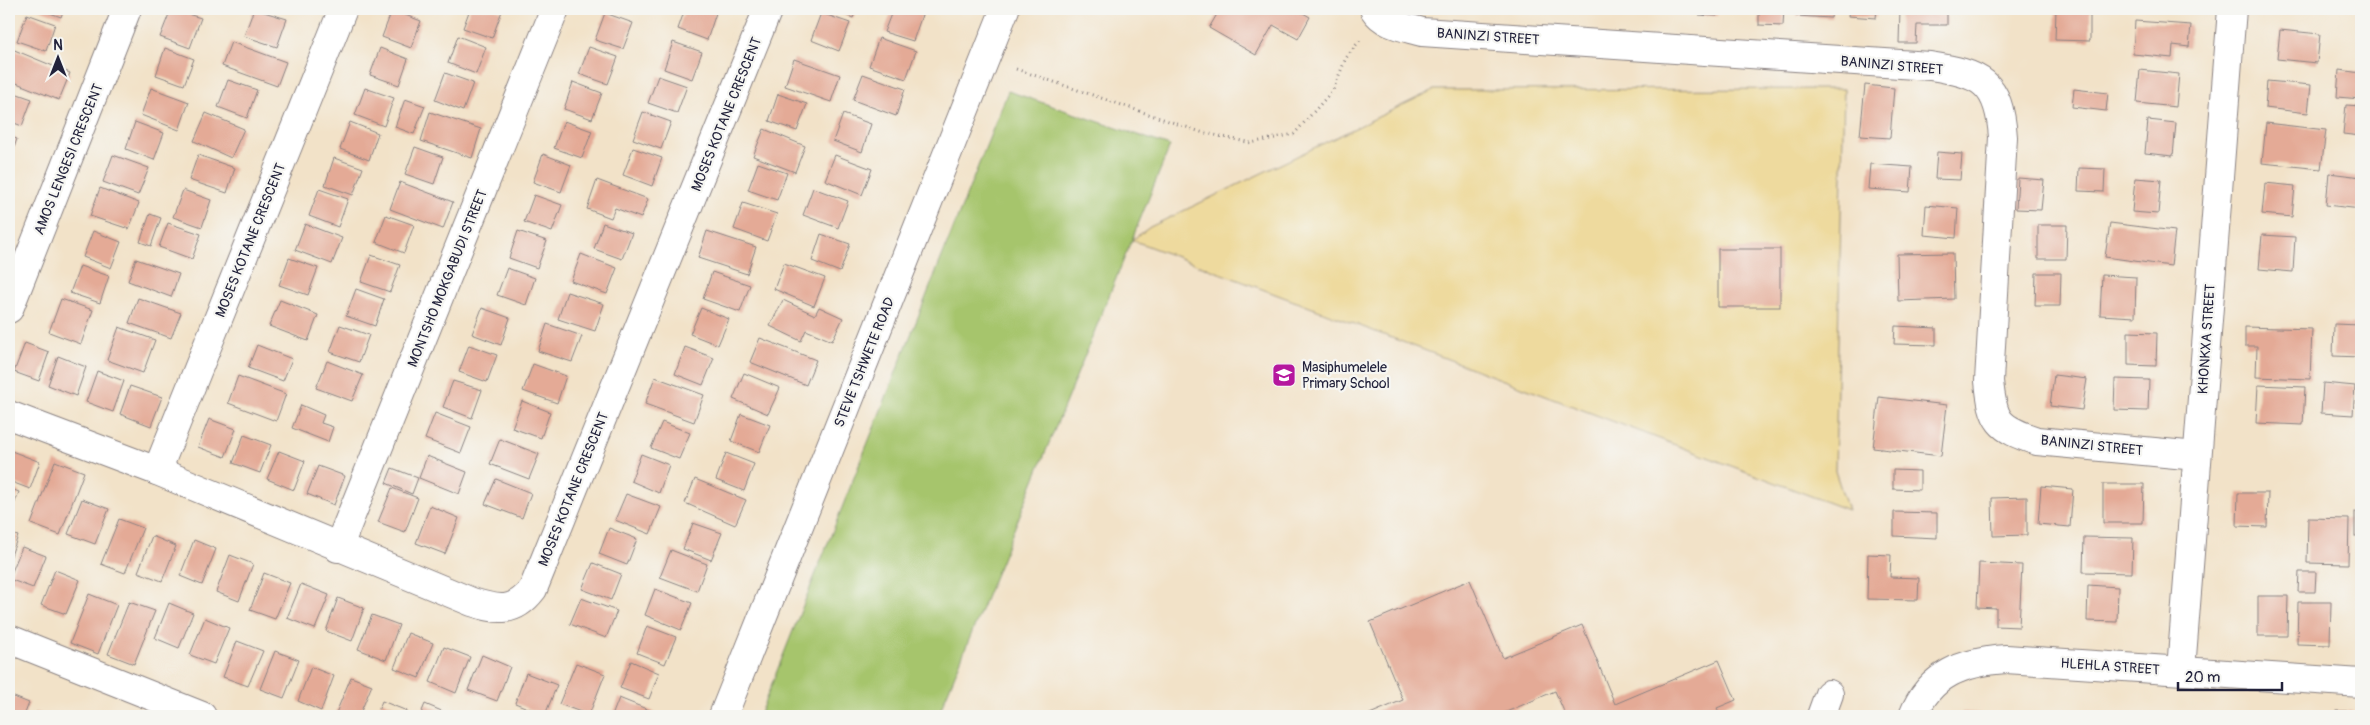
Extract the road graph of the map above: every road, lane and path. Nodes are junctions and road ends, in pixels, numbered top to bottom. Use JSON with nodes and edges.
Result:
{"nodes":[{"id":1,"x":127,"y":9,"type":"edge"},
{"id":2,"x":343,"y":9,"type":"edge"},
{"id":3,"x":555,"y":9,"type":"edge"},
{"id":4,"x":768,"y":9,"type":"edge"},
{"id":5,"x":1005,"y":9,"type":"edge"},
{"id":6,"x":2232,"y":9,"type":"edge"},
{"id":7,"x":1376,"y":12,"type":"edge"},
{"id":8,"x":984,"y":59,"type":"junction"},
{"id":9,"x":9,"y":309,"type":"edge"},
{"id":10,"x":9,"y":415,"type":"edge"},
{"id":11,"x":2197,"y":456,"type":"junction"},
{"id":12,"x":157,"y":471,"type":"junction"},
{"id":13,"x":338,"y":548,"type":"junction"},
{"id":14,"x":9,"y":639,"type":"edge"},
{"id":15,"x":2181,"y":670,"type":"junction"},
{"id":16,"x":2361,"y":683,"type":"edge"},
{"id":17,"x":202,"y":716,"type":"edge"},
{"id":18,"x":723,"y":716,"type":"edge"},
{"id":19,"x":1913,"y":716,"type":"edge"}],
"edges":[{"from":1,"to":9,"type":"street","name":"AMOS LENGESI CRESCENT"},
{"from":2,"to":12,"type":"street","name":"MOSES KOTANE CRESCENT"},
{"from":3,"to":13,"type":"street","name":"MONTSHO MOKGABUDI STREET"},
{"from":4,"to":13,"type":"street","name":"MOSES KOTANE CRESCENT"},
{"from":5,"to":8,"type":"street","name":"STEVE TSHWETE ROAD"},
{"from":6,"to":11,"type":"street","name":"KHONKXA STREET"},
{"from":7,"to":8,"type":"path"},
{"from":7,"to":11,"type":"street","name":"BANINZI STREET"},
{"from":8,"to":18,"type":"street","name":"STEVE TSHWETE ROAD"},
{"from":10,"to":12,"type":"street","name":"MOSES KOTANE CRESCENT"},
{"from":11,"to":15,"type":"street","name":"KHONKXA STREET"},
{"from":12,"to":13,"type":"street","name":"MOSES KOTANE CRESCENT"},
{"from":14,"to":17,"type":"street"},
{"from":15,"to":16,"type":"street","name":"HLEHLA STREET"},
{"from":15,"to":19,"type":"street","name":"HLEHLA STREET"}]}
